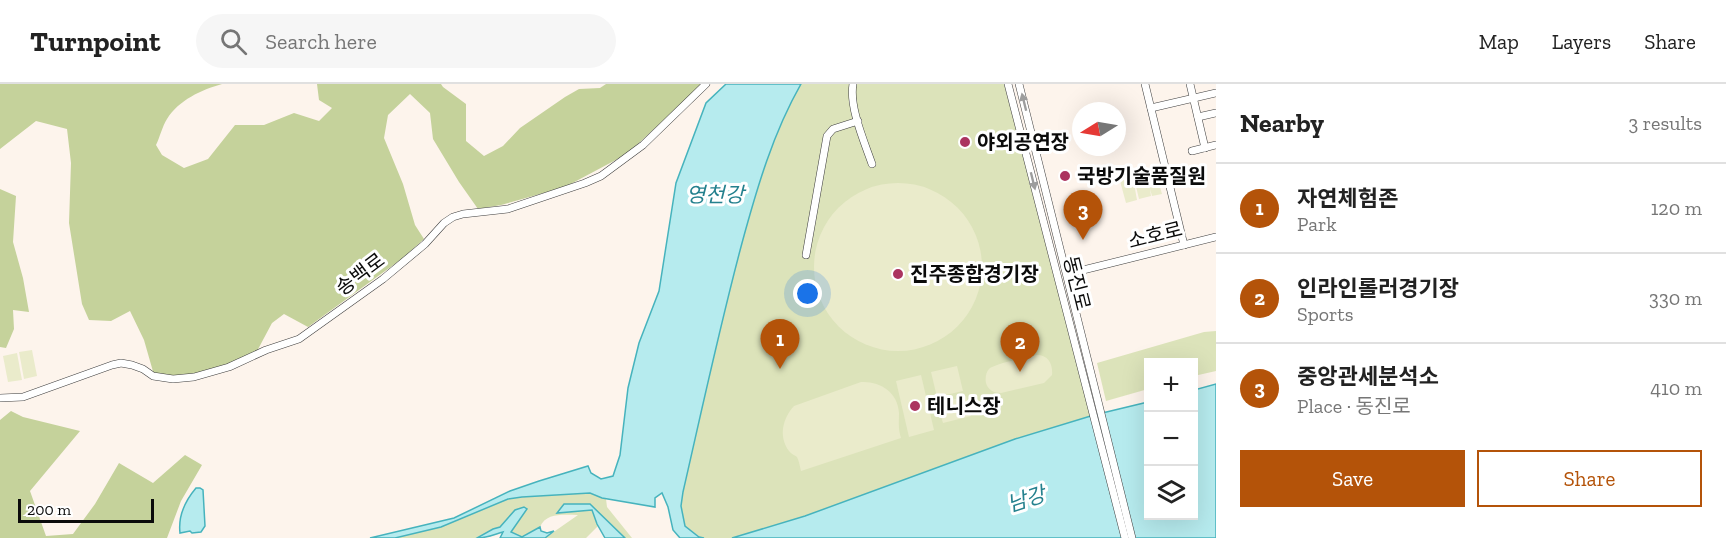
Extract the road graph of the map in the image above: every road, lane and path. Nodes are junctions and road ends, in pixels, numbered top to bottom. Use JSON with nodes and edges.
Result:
{"nodes":[{"id":1,"x":706,"y":84,"type":"edge"},
{"id":2,"x":853,"y":84,"type":"edge"},
{"id":3,"x":1008,"y":84,"type":"edge"},
{"id":4,"x":1019,"y":84,"type":"edge"},
{"id":5,"x":1145,"y":84,"type":"edge"},
{"id":6,"x":1190,"y":84,"type":"edge"},
{"id":7,"x":1216,"y":93,"type":"edge"},
{"id":8,"x":1193,"y":98,"type":"junction"},
{"id":9,"x":1151,"y":108,"type":"junction"},
{"id":10,"x":1216,"y":113,"type":"edge"},
{"id":11,"x":1198,"y":117,"type":"junction"},
{"id":12,"x":858,"y":121,"type":"junction"},
{"id":13,"x":1216,"y":145,"type":"edge"},
{"id":14,"x":1205,"y":148,"type":"junction"},
{"id":15,"x":1192,"y":151,"type":"dead end"},
{"id":16,"x":872,"y":164,"type":"dead end"},
{"id":17,"x":1216,"y":237,"type":"edge"},
{"id":18,"x":1184,"y":245,"type":"junction"},
{"id":19,"x":806,"y":255,"type":"dead end"},
{"id":20,"x":1067,"y":274,"type":"junction"},
{"id":21,"x":1090,"y":384,"type":"junction"},
{"id":22,"x":0,"y":398,"type":"edge"},
{"id":23,"x":1125,"y":538,"type":"edge"},
{"id":24,"x":1132,"y":538,"type":"edge"}],
"edges":[{"from":1,"to":22,"type":"street","name":"송백로"},
{"from":2,"to":12,"type":"street"},
{"from":3,"to":21,"type":"street","name":"동진로","one_way":true},
{"from":20,"to":4,"type":"street","name":"동진로","one_way":true},
{"from":5,"to":9,"type":"street"},
{"from":6,"to":8,"type":"street"},
{"from":7,"to":8,"type":"street"},
{"from":8,"to":9,"type":"street"},
{"from":8,"to":11,"type":"street"},
{"from":9,"to":18,"type":"street"},
{"from":10,"to":11,"type":"street"},
{"from":11,"to":14,"type":"street"},
{"from":12,"to":16,"type":"street"},
{"from":12,"to":19,"type":"street"},
{"from":13,"to":14,"type":"street"},
{"from":14,"to":15,"type":"street"},
{"from":17,"to":18,"type":"street","name":"소호로"},
{"from":18,"to":20,"type":"street","name":"소호로"},
{"from":20,"to":21,"type":"street","name":"동진로"},
{"from":21,"to":23,"type":"street"},
{"from":21,"to":24,"type":"street"}]}
